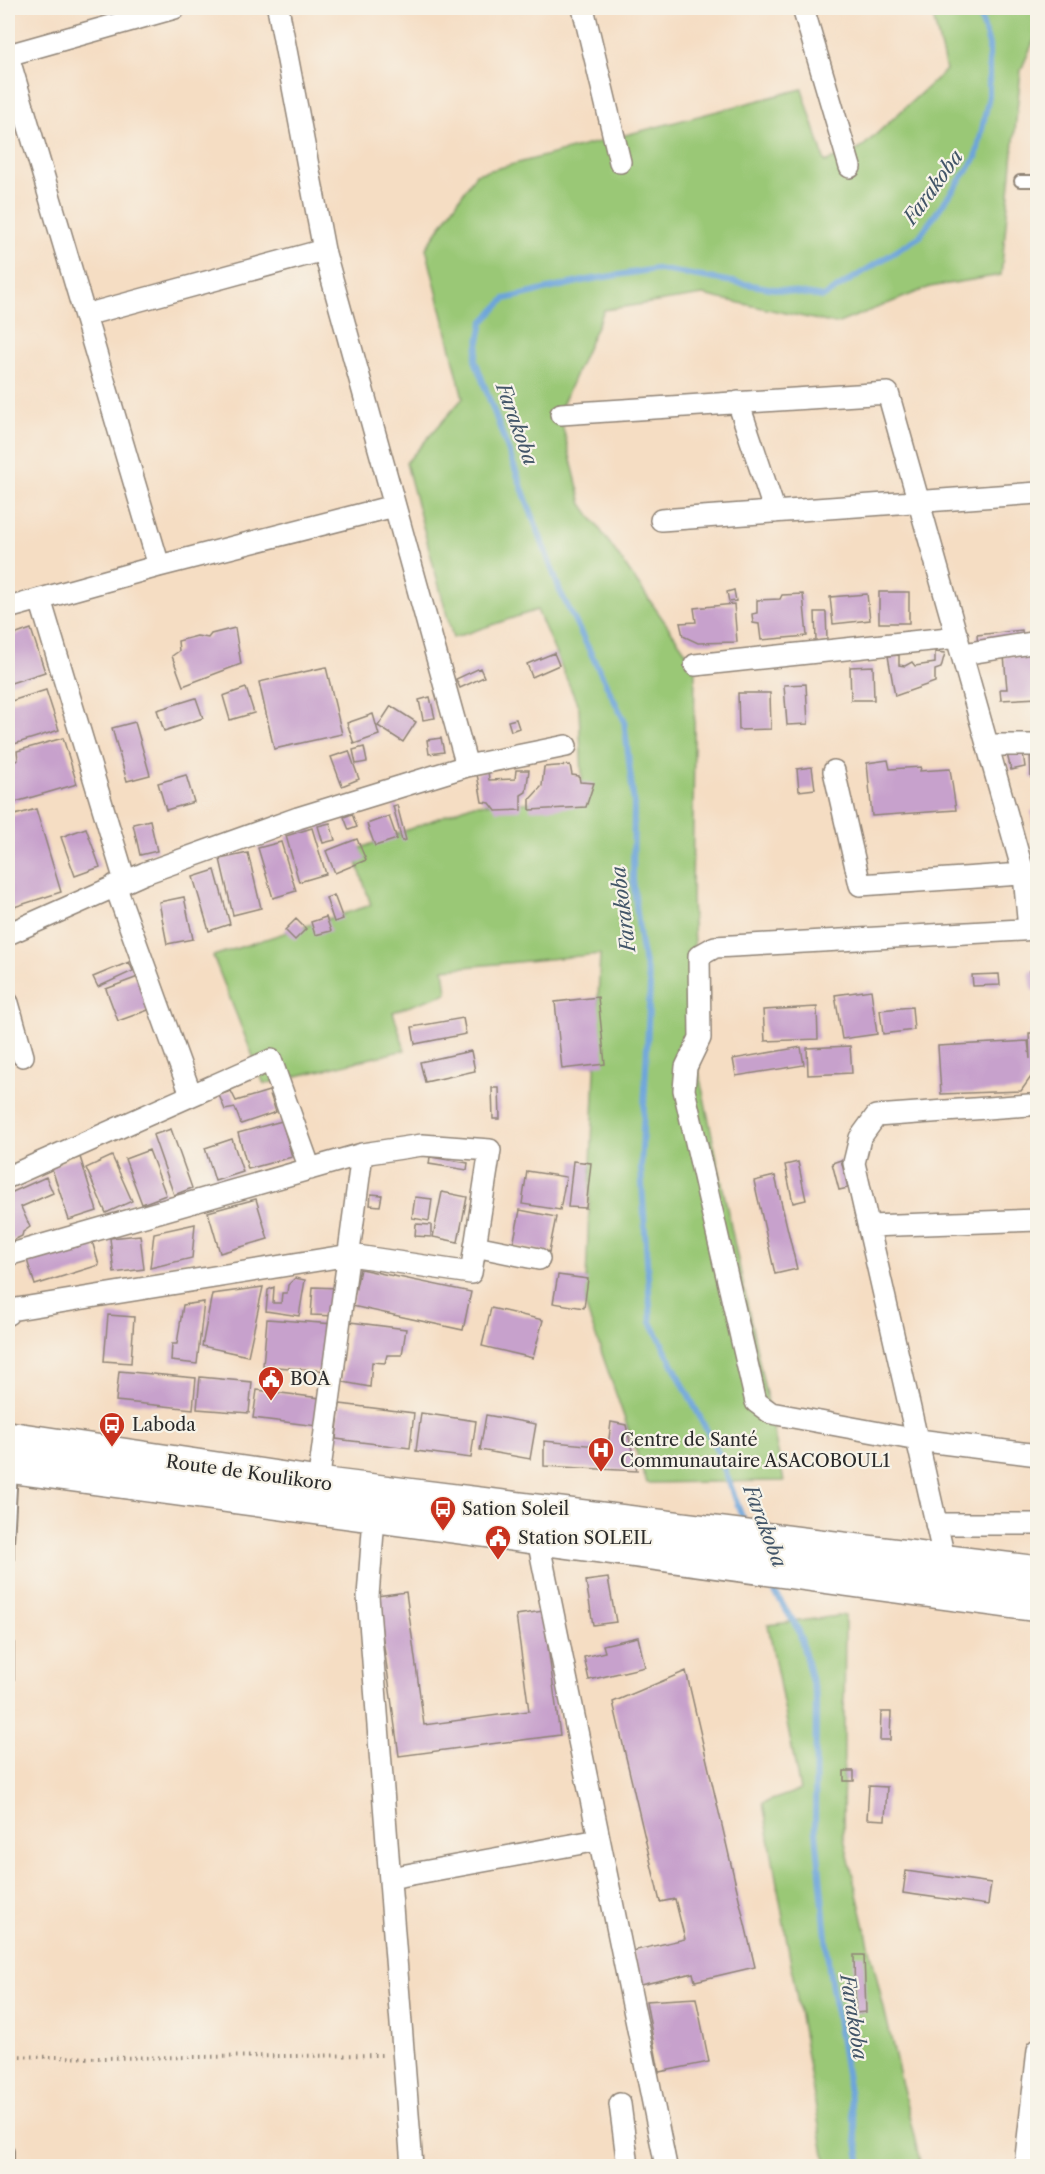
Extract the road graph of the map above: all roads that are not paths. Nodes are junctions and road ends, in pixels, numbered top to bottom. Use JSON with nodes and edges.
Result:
{"nodes":[{"id":1,"x":171,"y":8,"type":"edge"},
{"id":2,"x":278,"y":8,"type":"edge"},
{"id":3,"x":583,"y":8,"type":"edge"},
{"id":4,"x":803,"y":8,"type":"edge"},
{"id":5,"x":8,"y":56,"type":"edge"},
{"id":6,"x":620,"y":162,"type":"dead end"},
{"id":7,"x":850,"y":167,"type":"dead end"},
{"id":8,"x":1020,"y":181,"type":"dead end"},
{"id":9,"x":1038,"y":181,"type":"edge"},
{"id":10,"x":324,"y":250,"type":"junction"},
{"id":11,"x":85,"y":315,"type":"junction"},
{"id":12,"x":738,"y":402,"type":"junction"},
{"id":13,"x":561,"y":414,"type":"dead end"},
{"id":14,"x":1038,"y":493,"type":"edge"},
{"id":15,"x":920,"y":502,"type":"junction"},
{"id":16,"x":394,"y":506,"type":"junction"},
{"id":17,"x":775,"y":512,"type":"junction"},
{"id":18,"x":661,"y":520,"type":"dead end"},
{"id":19,"x":159,"y":566,"type":"junction"},
{"id":20,"x":39,"y":599,"type":"junction"},
{"id":21,"x":8,"y":608,"type":"edge"},
{"id":22,"x":1038,"y":642,"type":"edge"},
{"id":23,"x":961,"y":645,"type":"junction"},
{"id":24,"x":695,"y":665,"type":"dead end"},
{"id":25,"x":989,"y":745,"type":"junction"},
{"id":26,"x":1038,"y":745,"type":"edge"},
{"id":27,"x":566,"y":746,"type":"dead end"},
{"id":28,"x":467,"y":766,"type":"junction"},
{"id":29,"x":834,"y":771,"type":"dead end"},
{"id":30,"x":1031,"y":874,"type":"edge"},
{"id":31,"x":120,"y":883,"type":"junction"},
{"id":32,"x":1033,"y":929,"type":"edge"},
{"id":33,"x":8,"y":933,"type":"edge"},
{"id":34,"x":8,"y":1003,"type":"edge"},
{"id":35,"x":23,"y":1056,"type":"dead end"},
{"id":36,"x":191,"y":1095,"type":"junction"},
{"id":37,"x":1029,"y":1105,"type":"dead end"},
{"id":38,"x":362,"y":1154,"type":"junction"},
{"id":39,"x":309,"y":1169,"type":"junction"},
{"id":40,"x":8,"y":1177,"type":"edge"},
{"id":41,"x":1038,"y":1220,"type":"edge"},
{"id":42,"x":869,"y":1226,"type":"junction"},
{"id":43,"x":475,"y":1246,"type":"junction"},
{"id":44,"x":350,"y":1255,"type":"junction"},
{"id":45,"x":8,"y":1256,"type":"edge"},
{"id":46,"x":539,"y":1259,"type":"dead end"},
{"id":47,"x":8,"y":1309,"type":"edge"},
{"id":48,"x":918,"y":1440,"type":"junction"},
{"id":49,"x":1038,"y":1455,"type":"edge"},
{"id":50,"x":9,"y":1457,"type":"edge"},
{"id":51,"x":318,"y":1484,"type":"junction"},
{"id":52,"x":374,"y":1518,"type":"junction"},
{"id":53,"x":492,"y":1519,"type":"junction"},
{"id":54,"x":936,"y":1524,"type":"junction"},
{"id":55,"x":1038,"y":1524,"type":"edge"},
{"id":56,"x":540,"y":1525,"type":"junction"},
{"id":57,"x":945,"y":1562,"type":"junction"},
{"id":58,"x":840,"y":1564,"type":"junction"},
{"id":59,"x":1038,"y":1573,"type":"edge"},
{"id":60,"x":1038,"y":1605,"type":"edge"},
{"id":61,"x":8,"y":1680,"type":"edge"},
{"id":62,"x":599,"y":1840,"type":"junction"},
{"id":63,"x":390,"y":1878,"type":"junction"},
{"id":64,"x":1038,"y":2050,"type":"edge"},
{"id":65,"x":620,"y":2104,"type":"dead end"},
{"id":66,"x":8,"y":2151,"type":"edge"},
{"id":67,"x":8,"y":2166,"type":"edge"},
{"id":68,"x":412,"y":2166,"type":"edge"},
{"id":69,"x":628,"y":2166,"type":"edge"},
{"id":70,"x":666,"y":2166,"type":"edge"},
{"id":71,"x":1025,"y":2166,"type":"edge"}],
"edges":[{"from":1,"to":5,"type":"street"},
{"from":2,"to":10,"type":"street"},
{"from":3,"to":6,"type":"street"},
{"from":4,"to":7,"type":"street"},
{"from":5,"to":11,"type":"street"},
{"from":8,"to":9,"type":"lane"},
{"from":10,"to":11,"type":"street"},
{"from":10,"to":16,"type":"street"},
{"from":11,"to":19,"type":"street"},
{"from":12,"to":13,"type":"street"},
{"from":12,"to":15,"type":"street"},
{"from":12,"to":17,"type":"street"},
{"from":14,"to":15,"type":"street"},
{"from":15,"to":17,"type":"street"},
{"from":15,"to":23,"type":"street"},
{"from":16,"to":19,"type":"street"},
{"from":16,"to":28,"type":"street"},
{"from":17,"to":18,"type":"street"},
{"from":19,"to":20,"type":"street"},
{"from":20,"to":21,"type":"street"},
{"from":20,"to":31,"type":"street"},
{"from":22,"to":23,"type":"street"},
{"from":23,"to":24,"type":"street"},
{"from":23,"to":25,"type":"street"},
{"from":25,"to":26,"type":"street"},
{"from":25,"to":30,"type":"street"},
{"from":27,"to":28,"type":"street"},
{"from":28,"to":31,"type":"street"},
{"from":29,"to":30,"type":"street"},
{"from":30,"to":32,"type":"street"},
{"from":31,"to":33,"type":"street"},
{"from":31,"to":36,"type":"street"},
{"from":32,"to":48,"type":"street"},
{"from":34,"to":35,"type":"street"},
{"from":36,"to":39,"type":"street"},
{"from":36,"to":40,"type":"street"},
{"from":37,"to":42,"type":"street"},
{"from":38,"to":39,"type":"street"},
{"from":38,"to":43,"type":"street"},
{"from":38,"to":44,"type":"street"},
{"from":39,"to":45,"type":"street"},
{"from":41,"to":42,"type":"street"},
{"from":42,"to":48,"type":"street"},
{"from":43,"to":44,"type":"street"},
{"from":43,"to":46,"type":"street"},
{"from":44,"to":47,"type":"street"},
{"from":44,"to":51,"type":"street"},
{"from":48,"to":49,"type":"street"},
{"from":48,"to":54,"type":"street"},
{"from":50,"to":51,"type":"main road","name":"Route de Koulikoro"},
{"from":50,"to":52,"type":"main road","name":"Route de Koulikoro"},
{"from":50,"to":61,"type":"lane"},
{"from":51,"to":53,"type":"main road","name":"Route de Koulikoro"},
{"from":52,"to":53,"type":"main road","name":"Route de Koulikoro"},
{"from":52,"to":63,"type":"street"},
{"from":53,"to":56,"type":"main road"},
{"from":54,"to":55,"type":"street"},
{"from":54,"to":57,"type":"street"},
{"from":56,"to":58,"type":"main road"},
{"from":56,"to":62,"type":"street"},
{"from":57,"to":58,"type":"main road"},
{"from":57,"to":59,"type":"main road"},
{"from":58,"to":60,"type":"main road"},
{"from":62,"to":63,"type":"street"},
{"from":62,"to":70,"type":"street"},
{"from":63,"to":68,"type":"street"},
{"from":64,"to":71,"type":"street"},
{"from":65,"to":69,"type":"street"},
{"from":66,"to":67,"type":"lane"}]}
